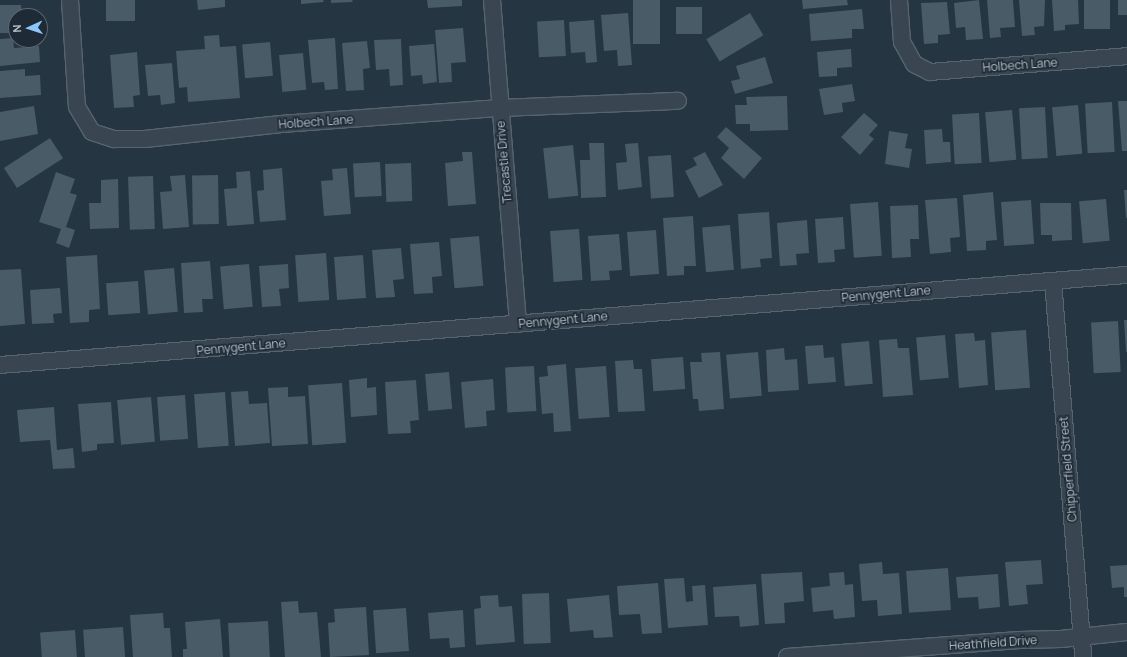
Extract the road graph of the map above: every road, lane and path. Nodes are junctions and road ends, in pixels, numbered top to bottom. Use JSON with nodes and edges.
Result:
{"nodes":[{"id":1,"x":70,"y":0,"type":"edge"},
{"id":2,"x":492,"y":0,"type":"edge"},
{"id":3,"x":899,"y":0,"type":"edge"},
{"id":4,"x":1127,"y":56,"type":"edge"},
{"id":5,"x":678,"y":101,"type":"dead end"},
{"id":6,"x":500,"y":108,"type":"junction"},
{"id":7,"x":1127,"y":275,"type":"edge"},
{"id":8,"x":1053,"y":281,"type":"junction"},
{"id":9,"x":518,"y":324,"type":"junction"},
{"id":10,"x":0,"y":365,"type":"edge"},
{"id":11,"x":1127,"y":632,"type":"edge"},
{"id":12,"x":1082,"y":636,"type":"junction"},
{"id":13,"x":787,"y":657,"type":"edge"},
{"id":14,"x":1083,"y":657,"type":"edge"}],
"edges":[{"from":1,"to":6,"type":"street","name":"Holbech Lane"},
{"from":2,"to":6,"type":"street","name":"Trecastle Drive"},
{"from":3,"to":4,"type":"street","name":"Holbech Lane"},
{"from":5,"to":6,"type":"street","name":"Holbech Lane"},
{"from":6,"to":9,"type":"street","name":"Trecastle Drive"},
{"from":7,"to":8,"type":"street","name":"Pennygent Lane"},
{"from":8,"to":9,"type":"street","name":"Pennygent Lane"},
{"from":8,"to":12,"type":"street","name":"Chipperfield Street"},
{"from":9,"to":10,"type":"street","name":"Pennygent Lane"},
{"from":11,"to":12,"type":"street","name":"Heathfield Drive"},
{"from":12,"to":13,"type":"street","name":"Heathfield Drive"},
{"from":12,"to":14,"type":"street","name":"Chipperfield Street"}]}
